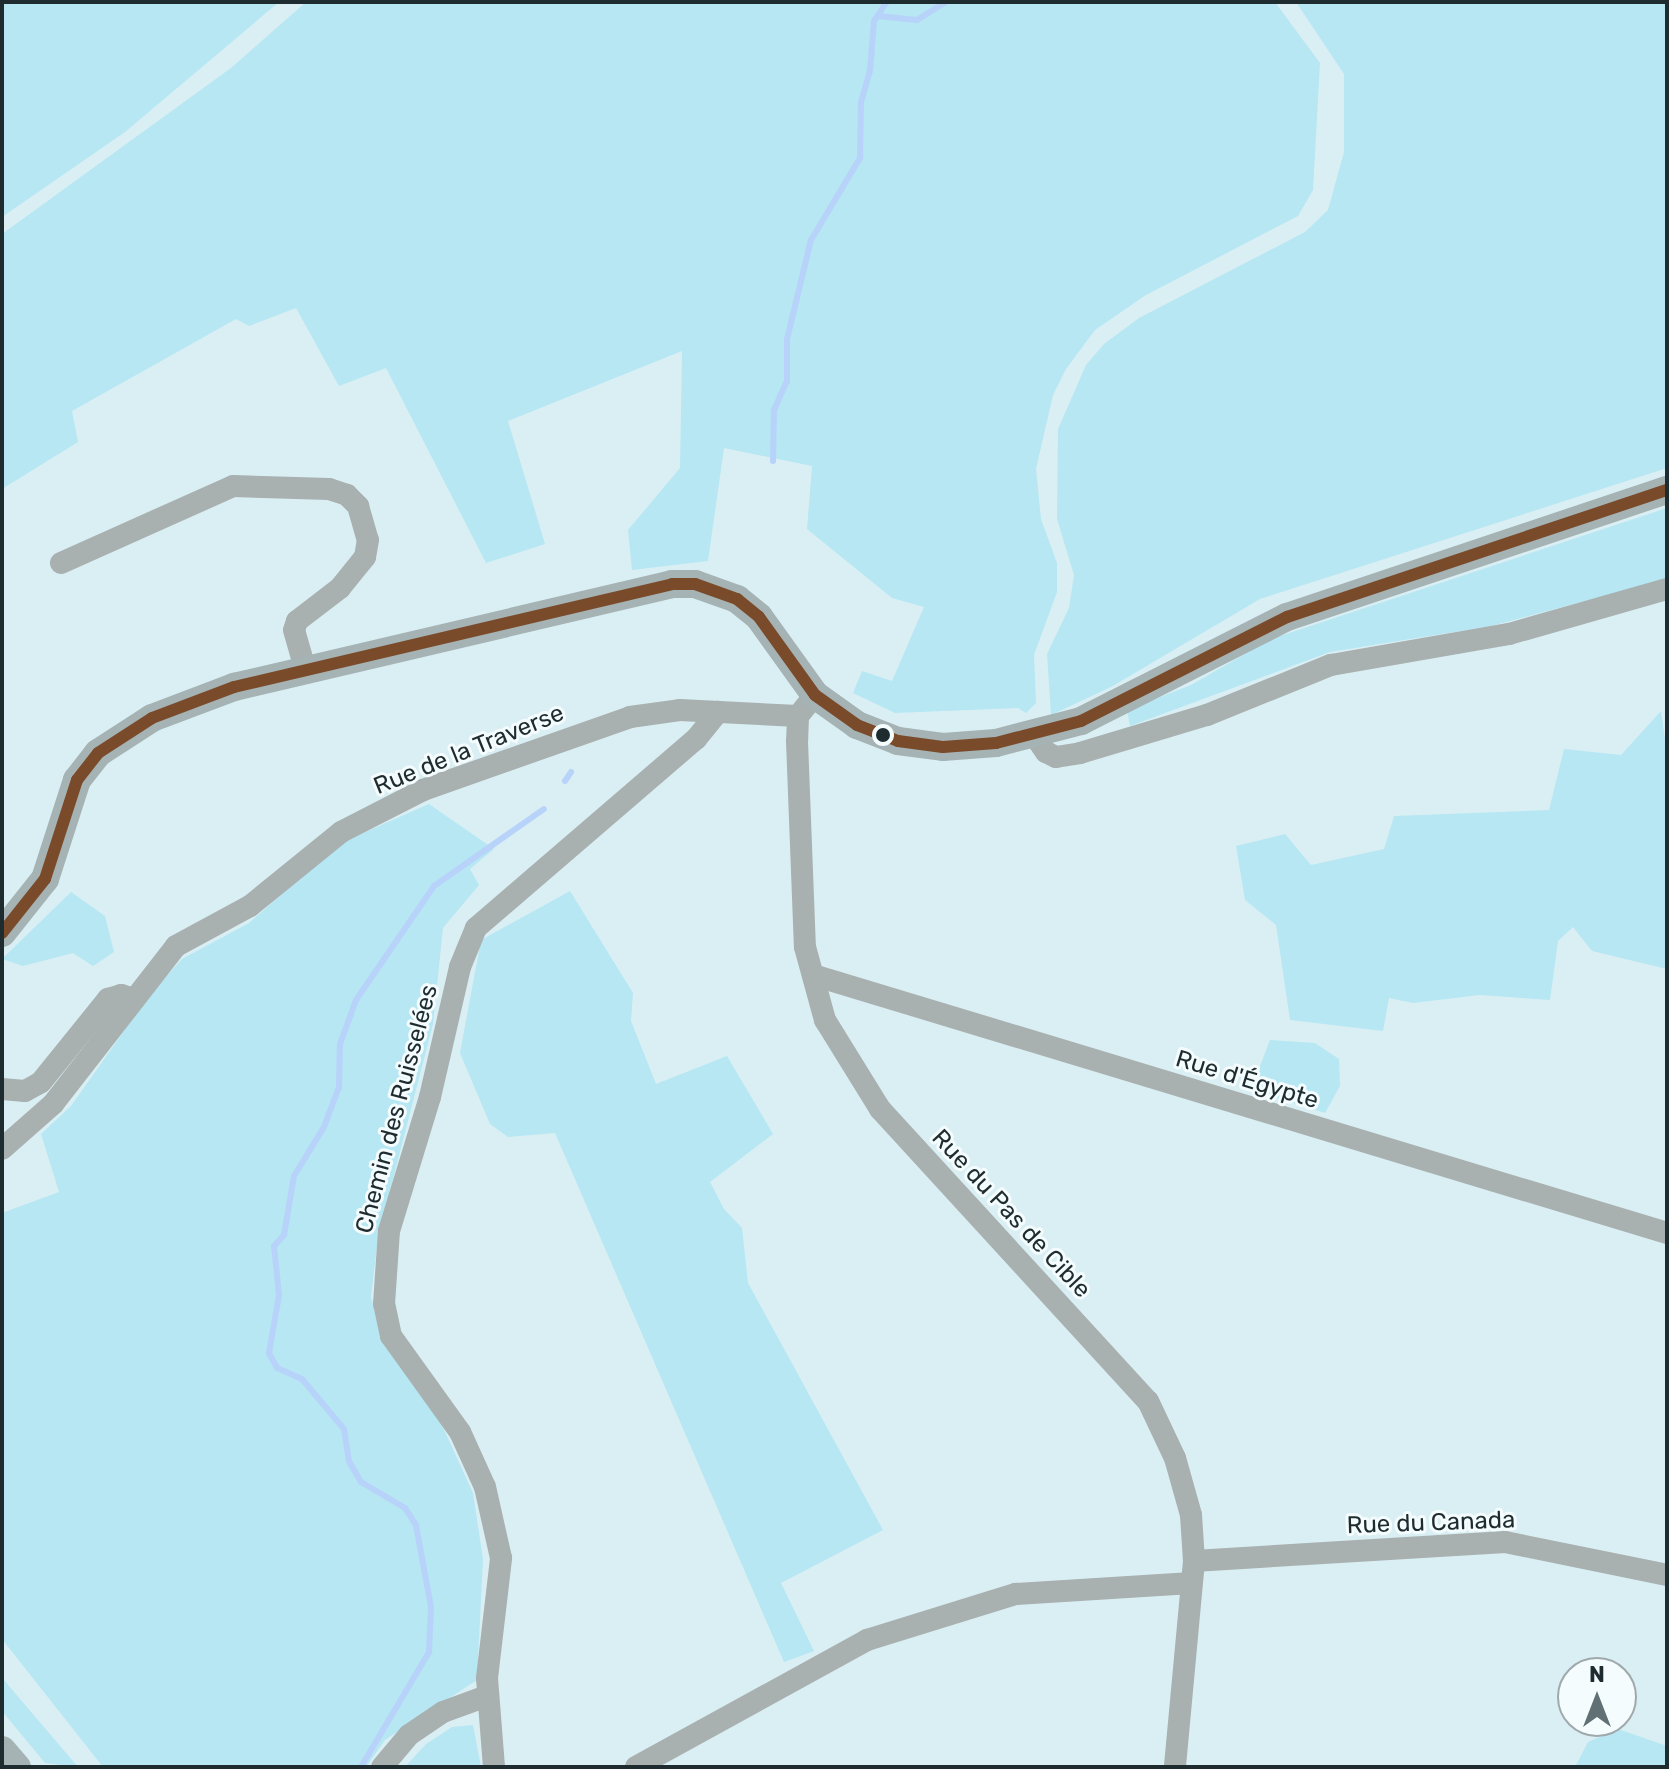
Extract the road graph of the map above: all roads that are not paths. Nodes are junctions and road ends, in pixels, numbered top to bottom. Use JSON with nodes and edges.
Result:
{"nodes":[{"id":1,"x":1667,"y":490,"type":"edge"},
{"id":2,"x":61,"y":563,"type":"dead end"},
{"id":3,"x":1667,"y":589,"type":"edge"},
{"id":4,"x":306,"y":672,"type":"junction"},
{"id":5,"x":807,"y":699,"type":"junction"},
{"id":6,"x":718,"y":712,"type":"junction"},
{"id":7,"x":1034,"y":735,"type":"junction"},
{"id":8,"x":2,"y":933,"type":"edge"},
{"id":9,"x":813,"y":975,"type":"junction"},
{"id":10,"x":134,"y":999,"type":"junction"},
{"id":11,"x":2,"y":1089,"type":"edge"},
{"id":12,"x":2,"y":1149,"type":"edge"},
{"id":13,"x":1667,"y":1233,"type":"edge"},
{"id":14,"x":1193,"y":1572,"type":"junction"},
{"id":15,"x":1667,"y":1575,"type":"edge"},
{"id":16,"x":487,"y":1696,"type":"junction"},
{"id":17,"x":2,"y":1750,"type":"edge"},
{"id":18,"x":17,"y":1767,"type":"edge"},
{"id":19,"x":382,"y":1767,"type":"edge"},
{"id":20,"x":494,"y":1767,"type":"edge"},
{"id":21,"x":636,"y":1767,"type":"edge"},
{"id":22,"x":1175,"y":1767,"type":"edge"}],
"edges":[{"from":1,"to":7,"type":"main road"},
{"from":2,"to":4,"type":"street"},
{"from":3,"to":7,"type":"street"},
{"from":4,"to":5,"type":"main road"},
{"from":4,"to":8,"type":"main road"},
{"from":5,"to":6,"type":"street","name":"Rue de la Traverse"},
{"from":5,"to":7,"type":"main road"},
{"from":5,"to":9,"type":"street","name":"Rue du Pas de Cible"},
{"from":6,"to":10,"type":"street","name":"Rue de la Traverse"},
{"from":6,"to":16,"type":"street","name":"Chemin des Ruisselées"},
{"from":9,"to":13,"type":"street","name":"Rue d'Égypte"},
{"from":9,"to":14,"type":"street","name":"Rue du Pas de Cible"},
{"from":10,"to":11,"type":"street"},
{"from":10,"to":12,"type":"street","name":"Rue de la Traverse"},
{"from":14,"to":15,"type":"street","name":"Rue du Canada"},
{"from":14,"to":21,"type":"street","name":"Rue du Canada"},
{"from":14,"to":22,"type":"street","name":"Rue du Pas de Cible"},
{"from":16,"to":19,"type":"street"},
{"from":16,"to":20,"type":"street","name":"Chemin des Ruisselées"},
{"from":17,"to":18,"type":"main road"}]}
